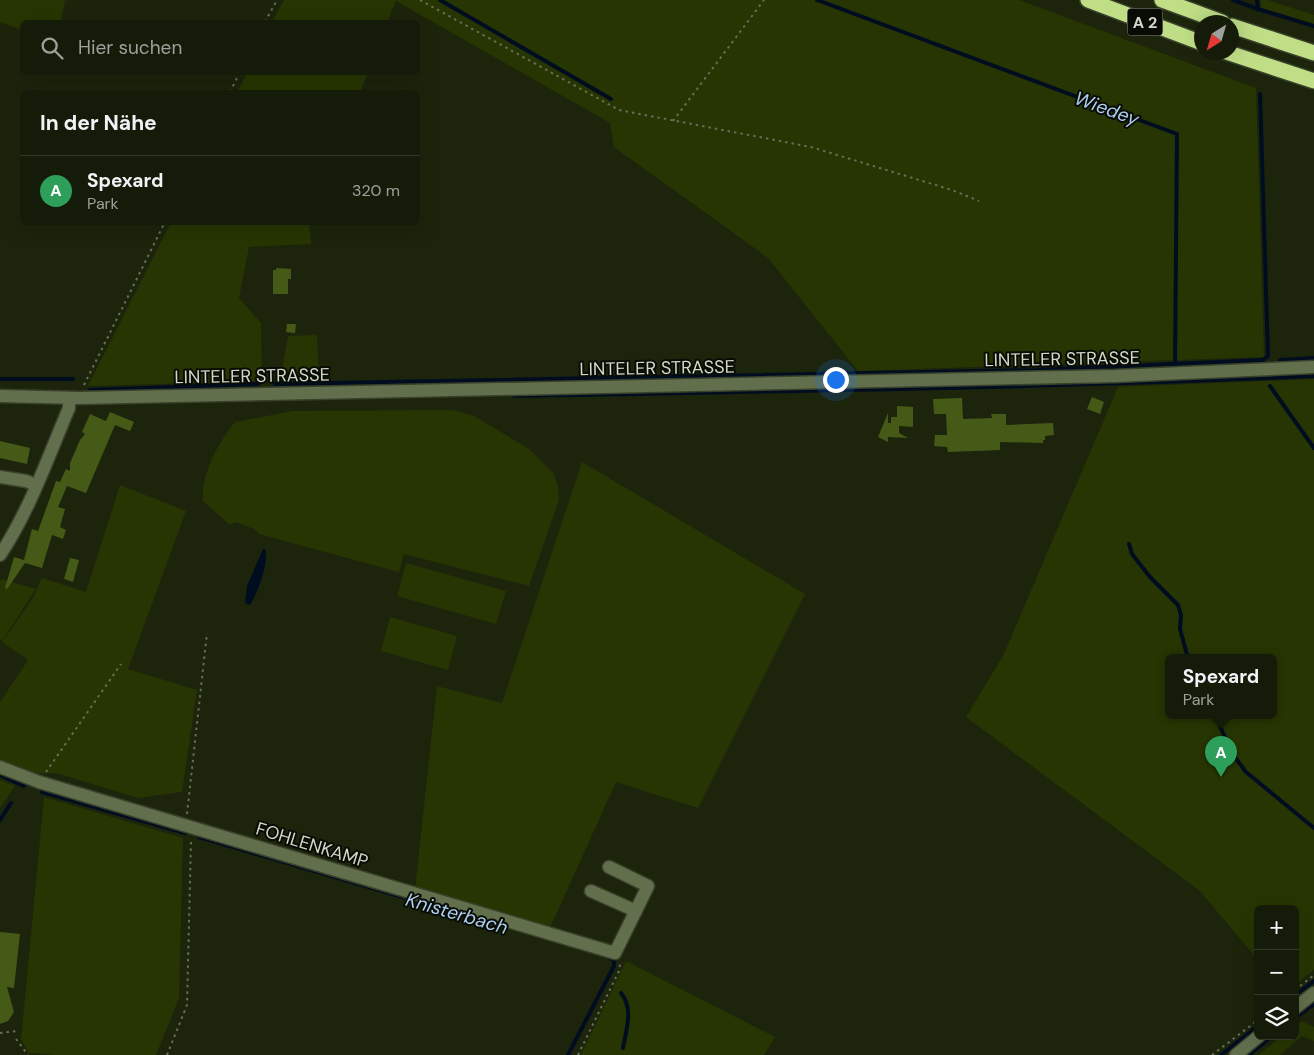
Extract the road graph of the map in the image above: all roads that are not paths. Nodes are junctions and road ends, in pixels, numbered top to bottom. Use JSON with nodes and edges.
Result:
{"nodes":[{"id":1,"x":1088,"y":0,"type":"edge"},
{"id":2,"x":1162,"y":0,"type":"edge"},
{"id":3,"x":1203,"y":15,"type":"edge"},
{"id":4,"x":1239,"y":28,"type":"edge"},
{"id":5,"x":1194,"y":40,"type":"edge"},
{"id":6,"x":1314,"y":53,"type":"edge"},
{"id":7,"x":1239,"y":56,"type":"edge"},
{"id":8,"x":1314,"y":81,"type":"edge"},
{"id":9,"x":1314,"y":367,"type":"edge"},
{"id":10,"x":0,"y":396,"type":"edge"},
{"id":11,"x":69,"y":398,"type":"junction"},
{"id":12,"x":0,"y":477,"type":"edge"},
{"id":13,"x":36,"y":485,"type":"junction"},
{"id":14,"x":5,"y":538,"type":"edge"},
{"id":15,"x":0,"y":555,"type":"edge"},
{"id":16,"x":0,"y":767,"type":"edge"},
{"id":17,"x":609,"y":866,"type":"dead end"},
{"id":18,"x":591,"y":891,"type":"dead end"},
{"id":19,"x":636,"y":911,"type":"junction"},
{"id":20,"x":1314,"y":993,"type":"edge"},
{"id":21,"x":1299,"y":1005,"type":"edge"},
{"id":22,"x":1254,"y":1040,"type":"edge"},
{"id":23,"x":1236,"y":1055,"type":"edge"}],
"edges":[{"from":1,"to":5,"type":"highway","number":"A 2"},
{"from":2,"to":3,"type":"highway","number":"A 2"},
{"from":4,"to":6,"type":"highway"},
{"from":7,"to":8,"type":"highway"},
{"from":9,"to":11,"type":"street","name":"LINTELER STRASSE"},
{"from":10,"to":11,"type":"street","name":"LINTELER STRASSE"},
{"from":11,"to":13,"type":"street"},
{"from":12,"to":13,"type":"street"},
{"from":13,"to":14,"type":"street"},
{"from":14,"to":15,"type":"street"},
{"from":16,"to":19,"type":"street","name":"FOHLENKAMP"},
{"from":17,"to":19,"type":"street"},
{"from":18,"to":19,"type":"street"},
{"from":20,"to":21,"type":"street"},
{"from":22,"to":23,"type":"street"}]}
